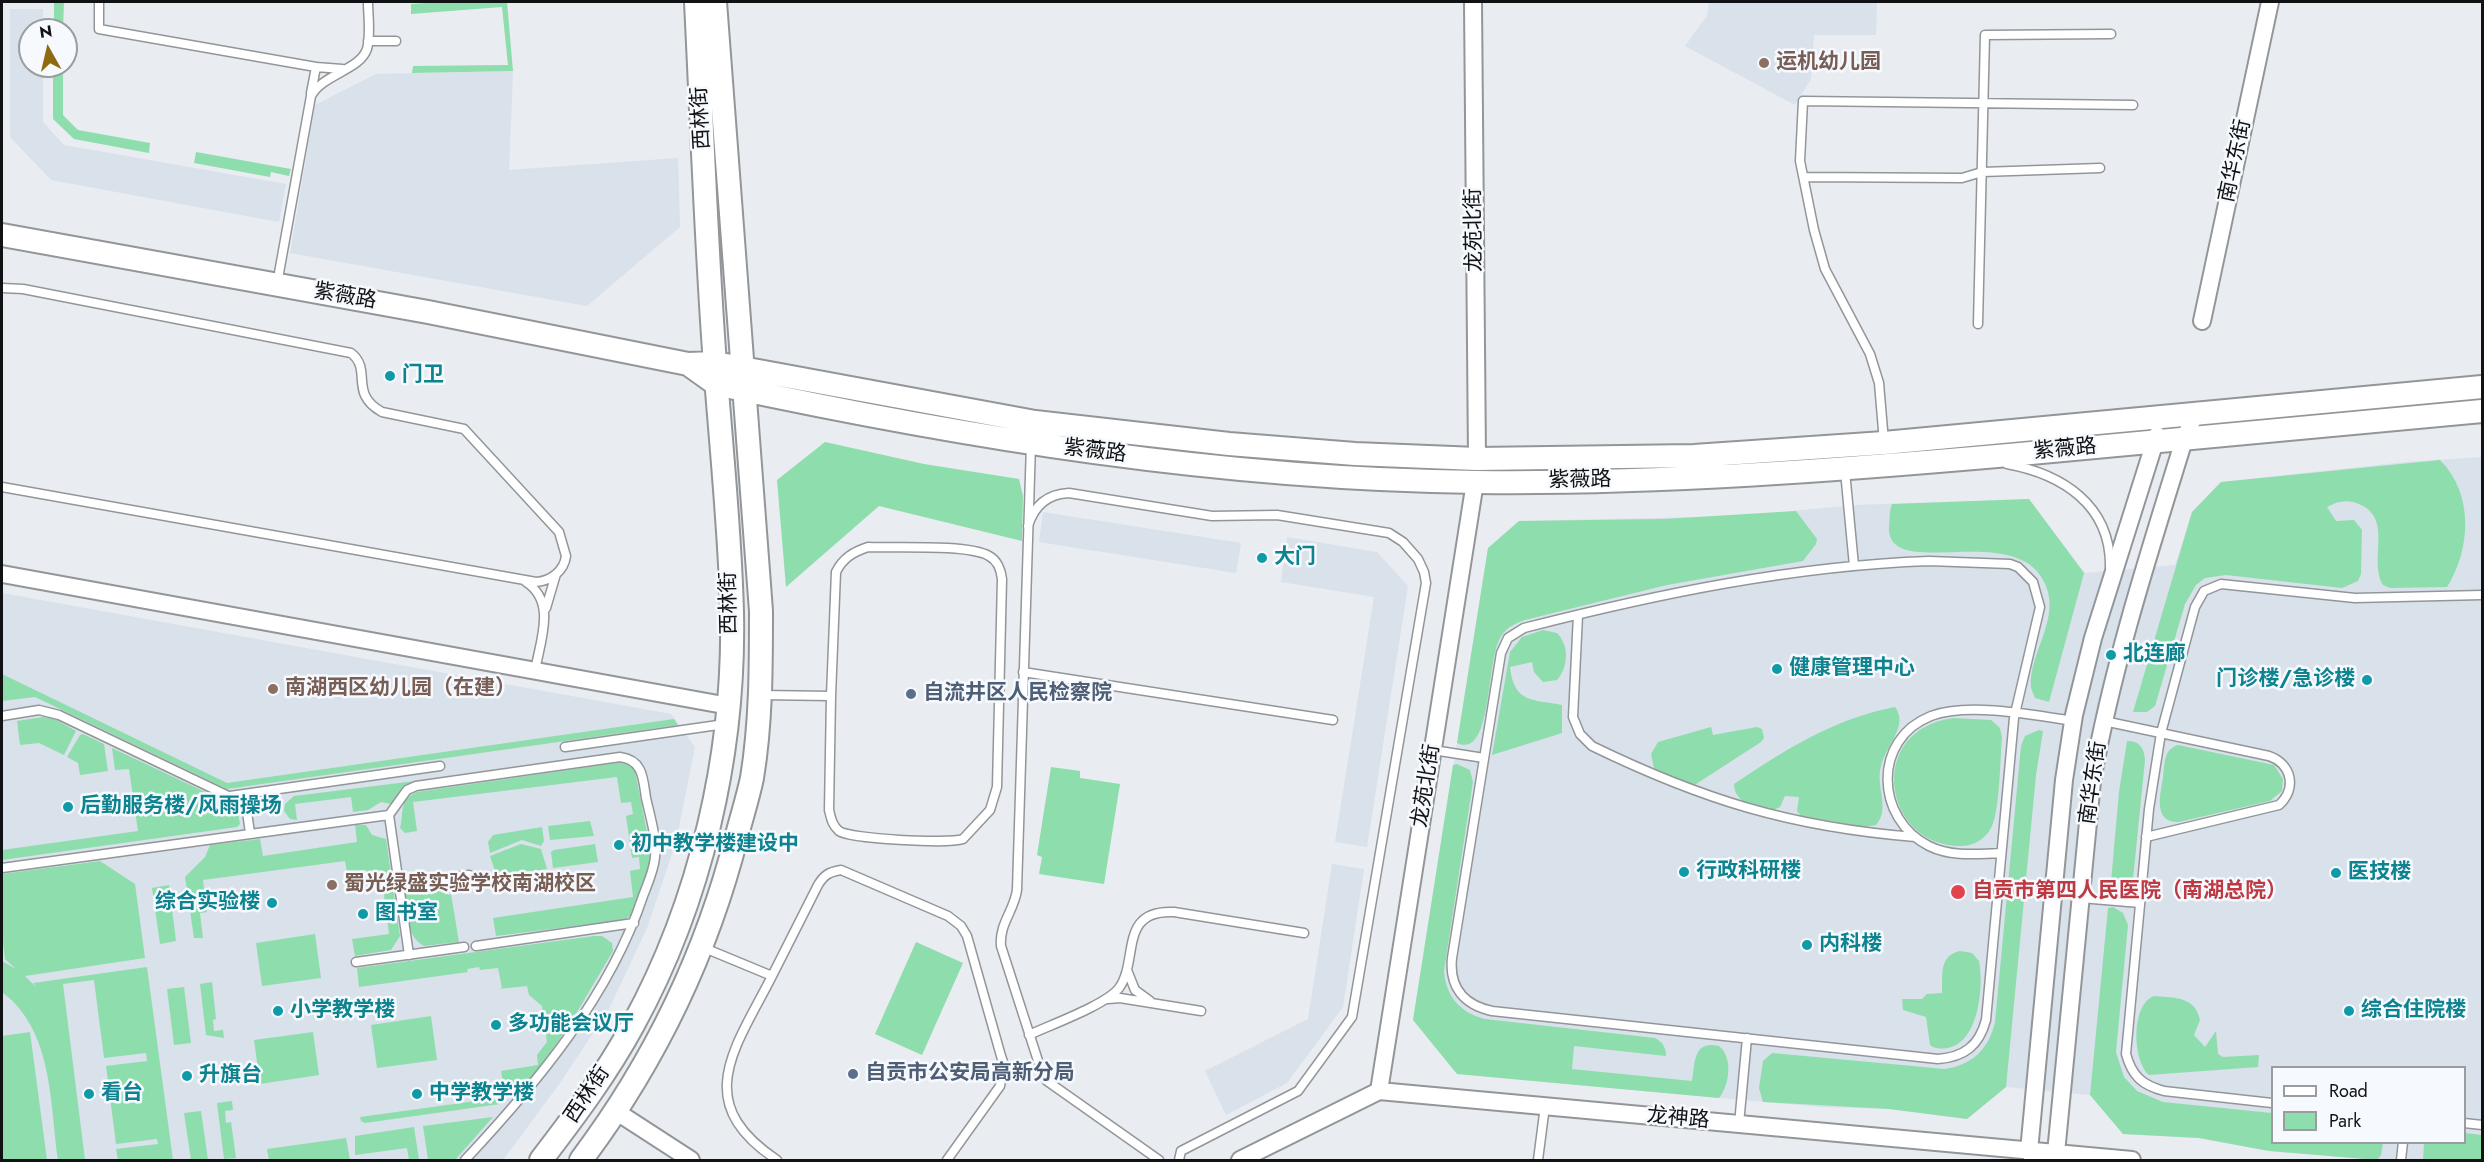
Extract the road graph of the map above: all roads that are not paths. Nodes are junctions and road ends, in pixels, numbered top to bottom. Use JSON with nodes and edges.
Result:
{"nodes":[{"id":1,"x":99,"y":2,"type":"edge"},
{"id":2,"x":368,"y":2,"type":"edge"},
{"id":3,"x":696,"y":2,"type":"edge"},
{"id":4,"x":715,"y":2,"type":"edge"},
{"id":5,"x":1473,"y":2,"type":"edge"},
{"id":6,"x":2270,"y":2,"type":"edge"},
{"id":7,"x":2111,"y":34,"type":"dead end"},
{"id":8,"x":396,"y":40,"type":"dead end"},
{"id":9,"x":368,"y":41,"type":"junction"},
{"id":10,"x":316,"y":67,"type":"junction"},
{"id":11,"x":345,"y":68,"type":"junction"},
{"id":12,"x":311,"y":96,"type":"junction"},
{"id":13,"x":2133,"y":105,"type":"dead end"},
{"id":14,"x":2100,"y":168,"type":"dead end"},
{"id":15,"x":1982,"y":172,"type":"junction"},
{"id":16,"x":1804,"y":177,"type":"junction"},
{"id":17,"x":2,"y":235,"type":"edge"},
{"id":18,"x":276,"y":284,"type":"junction"},
{"id":19,"x":2,"y":288,"type":"edge"},
{"id":20,"x":2202,"y":321,"type":"dead end"},
{"id":21,"x":1978,"y":324,"type":"dead end"},
{"id":22,"x":716,"y":374,"type":"junction"},
{"id":23,"x":741,"y":379,"type":"junction"},
{"id":24,"x":2482,"y":387,"type":"edge"},
{"id":25,"x":2482,"y":411,"type":"edge"},
{"id":26,"x":2195,"y":414,"type":"junction"},
{"id":27,"x":2165,"y":417,"type":"junction"},
{"id":28,"x":2184,"y":440,"type":"junction"},
{"id":29,"x":2154,"y":442,"type":"junction"},
{"id":30,"x":1884,"y":443,"type":"junction"},
{"id":31,"x":1031,"y":444,"type":"junction"},
{"id":32,"x":1977,"y":458,"type":"junction"},
{"id":33,"x":1477,"y":459,"type":"junction"},
{"id":34,"x":1845,"y":468,"type":"junction"},
{"id":35,"x":1475,"y":482,"type":"junction"},
{"id":36,"x":2,"y":487,"type":"edge"},
{"id":37,"x":1028,"y":526,"type":"junction"},
{"id":38,"x":1854,"y":566,"type":"junction"},
{"id":39,"x":2,"y":574,"type":"edge"},
{"id":40,"x":557,"y":574,"type":"junction"},
{"id":41,"x":524,"y":580,"type":"junction"},
{"id":42,"x":2110,"y":584,"type":"junction"},
{"id":43,"x":2482,"y":595,"type":"edge"},
{"id":44,"x":545,"y":611,"type":"junction"},
{"id":45,"x":1578,"y":615,"type":"junction"},
{"id":46,"x":535,"y":672,"type":"junction"},
{"id":47,"x":1023,"y":672,"type":"junction"},
{"id":48,"x":760,"y":695,"type":"junction"},
{"id":49,"x":831,"y":696,"type":"junction"},
{"id":50,"x":2015,"y":712,"type":"junction"},
{"id":51,"x":728,"y":715,"type":"junction"},
{"id":52,"x":2,"y":716,"type":"edge"},
{"id":53,"x":1333,"y":720,"type":"dead end"},
{"id":54,"x":2073,"y":721,"type":"junction"},
{"id":55,"x":2103,"y":721,"type":"junction"},
{"id":56,"x":2161,"y":733,"type":"junction"},
{"id":57,"x":566,"y":747,"type":"dead end"},
{"id":58,"x":1433,"y":750,"type":"junction"},
{"id":59,"x":1484,"y":758,"type":"junction"},
{"id":60,"x":440,"y":766,"type":"dead end"},
{"id":61,"x":260,"y":792,"type":"junction"},
{"id":62,"x":230,"y":796,"type":"junction"},
{"id":63,"x":247,"y":812,"type":"junction"},
{"id":64,"x":389,"y":815,"type":"junction"},
{"id":65,"x":250,"y":833,"type":"junction"},
{"id":66,"x":1915,"y":837,"type":"junction"},
{"id":67,"x":2146,"y":837,"type":"junction"},
{"id":68,"x":382,"y":845,"type":"dead end"},
{"id":69,"x":394,"y":847,"type":"junction"},
{"id":70,"x":2001,"y":853,"type":"junction"},
{"id":71,"x":2,"y":868,"type":"edge"},
{"id":72,"x":469,"y":875,"type":"dead end"},
{"id":73,"x":399,"y":885,"type":"junction"},
{"id":74,"x":2081,"y":898,"type":"junction"},
{"id":75,"x":2140,"y":903,"type":"junction"},
{"id":76,"x":634,"y":923,"type":"junction"},
{"id":77,"x":1304,"y":933,"type":"dead end"},
{"id":78,"x":476,"y":946,"type":"dead end"},
{"id":79,"x":464,"y":947,"type":"dead end"},
{"id":80,"x":702,"y":947,"type":"junction"},
{"id":81,"x":409,"y":955,"type":"dead end"},
{"id":82,"x":356,"y":962,"type":"dead end"},
{"id":83,"x":1127,"y":966,"type":"junction"},
{"id":84,"x":772,"y":976,"type":"junction"},
{"id":85,"x":1105,"y":1000,"type":"junction"},
{"id":86,"x":1156,"y":1004,"type":"junction"},
{"id":87,"x":1201,"y":1011,"type":"dead end"},
{"id":88,"x":1029,"y":1035,"type":"junction"},
{"id":89,"x":1748,"y":1038,"type":"junction"},
{"id":90,"x":1379,"y":1091,"type":"junction"},
{"id":91,"x":2271,"y":1103,"type":"edge"},
{"id":92,"x":1545,"y":1106,"type":"junction"},
{"id":93,"x":618,"y":1112,"type":"junction"},
{"id":94,"x":2466,"y":1123,"type":"edge"},
{"id":95,"x":1739,"y":1124,"type":"junction"},
{"id":96,"x":2482,"y":1125,"type":"edge"},
{"id":97,"x":2403,"y":1144,"type":"edge"},
{"id":98,"x":2032,"y":1156,"type":"edge"},
{"id":99,"x":2053,"y":1157,"type":"edge"},
{"id":100,"x":465,"y":1161,"type":"edge"},
{"id":101,"x":541,"y":1161,"type":"edge"},
{"id":102,"x":581,"y":1161,"type":"edge"},
{"id":103,"x":691,"y":1161,"type":"edge"},
{"id":104,"x":777,"y":1161,"type":"edge"},
{"id":105,"x":947,"y":1161,"type":"edge"},
{"id":106,"x":1159,"y":1161,"type":"edge"},
{"id":107,"x":1179,"y":1161,"type":"edge"},
{"id":108,"x":1240,"y":1161,"type":"edge"},
{"id":109,"x":1538,"y":1161,"type":"edge"},
{"id":110,"x":2132,"y":1161,"type":"edge"},
{"id":111,"x":2401,"y":1161,"type":"edge"}],
"edges":[{"from":1,"to":10,"type":"lane"},
{"from":2,"to":9,"type":"lane"},
{"from":3,"to":22,"type":"main road","name":"西林街"},
{"from":4,"to":23,"type":"main road","name":"西林街"},
{"from":5,"to":33,"type":"street","name":"龙苑北街"},
{"from":6,"to":20,"type":"street","name":"南华东街"},
{"from":7,"to":15,"type":"lane"},
{"from":8,"to":9,"type":"lane"},
{"from":9,"to":11,"type":"lane"},
{"from":10,"to":11,"type":"lane"},
{"from":10,"to":12,"type":"lane"},
{"from":11,"to":12,"type":"lane"},
{"from":12,"to":18,"type":"lane"},
{"from":13,"to":16,"type":"lane"},
{"from":14,"to":15,"type":"lane"},
{"from":15,"to":16,"type":"lane"},
{"from":15,"to":21,"type":"lane"},
{"from":16,"to":30,"type":"lane"},
{"from":17,"to":18,"type":"main road","name":"紫薇路"},
{"from":18,"to":22,"type":"main road","name":"紫薇路"},
{"from":19,"to":40,"type":"lane"},
{"from":22,"to":23,"type":"main road","name":"紫薇路"},
{"from":22,"to":51,"type":"main road","name":"西林街"},
{"from":23,"to":31,"type":"main road","name":"紫薇路"},
{"from":23,"to":33,"type":"main road","name":"紫薇路"},
{"from":23,"to":48,"type":"main road","name":"西林街"},
{"from":24,"to":26,"type":"main road","name":"紫薇路"},
{"from":25,"to":28,"type":"main road","name":"紫薇路"},
{"from":26,"to":27,"type":"main road","name":"紫薇路"},
{"from":26,"to":28,"type":"street","name":"南华东街"},
{"from":27,"to":29,"type":"street","name":"南华东街"},
{"from":27,"to":30,"type":"main road","name":"紫薇路"},
{"from":28,"to":29,"type":"main road","name":"紫薇路"},
{"from":28,"to":55,"type":"street","name":"南华东街"},
{"from":29,"to":32,"type":"main road","name":"紫薇路"},
{"from":29,"to":42,"type":"street","name":"南华东街"},
{"from":30,"to":33,"type":"main road","name":"紫薇路"},
{"from":31,"to":35,"type":"main road","name":"紫薇路"},
{"from":31,"to":37,"type":"lane"},
{"from":32,"to":34,"type":"main road","name":"紫薇路"},
{"from":32,"to":42,"type":"lane"},
{"from":34,"to":35,"type":"main road","name":"紫薇路"},
{"from":34,"to":38,"type":"lane"},
{"from":35,"to":58,"type":"street","name":"龙苑北街"},
{"from":36,"to":41,"type":"lane"},
{"from":37,"to":47,"type":"lane"},
{"from":37,"to":107,"type":"lane"},
{"from":38,"to":45,"type":"lane"},
{"from":38,"to":50,"type":"lane"},
{"from":39,"to":46,"type":"street"},
{"from":40,"to":41,"type":"lane"},
{"from":40,"to":44,"type":"lane"},
{"from":41,"to":44,"type":"lane"},
{"from":42,"to":54,"type":"street","name":"南华东街"},
{"from":43,"to":56,"type":"lane"},
{"from":44,"to":46,"type":"lane"},
{"from":45,"to":59,"type":"lane"},
{"from":45,"to":66,"type":"lane"},
{"from":46,"to":51,"type":"street"},
{"from":47,"to":53,"type":"lane"},
{"from":47,"to":88,"type":"lane"},
{"from":48,"to":49,"type":"lane"},
{"from":48,"to":80,"type":"main road","name":"西林街"},
{"from":49,"to":49,"type":"lane"},
{"from":50,"to":54,"type":"lane"},
{"from":50,"to":66,"type":"lane"},
{"from":50,"to":70,"type":"lane"},
{"from":51,"to":57,"type":"lane"},
{"from":51,"to":101,"type":"main road","name":"西林街"},
{"from":52,"to":62,"type":"lane"},
{"from":54,"to":98,"type":"street","name":"南华东街"},
{"from":55,"to":56,"type":"lane"},
{"from":55,"to":74,"type":"street","name":"南华东街"},
{"from":56,"to":67,"type":"lane"},
{"from":56,"to":67,"type":"lane"},
{"from":58,"to":59,"type":"lane"},
{"from":58,"to":90,"type":"street","name":"龙苑北街"},
{"from":59,"to":89,"type":"lane"},
{"from":60,"to":61,"type":"lane"},
{"from":61,"to":62,"type":"lane"},
{"from":61,"to":63,"type":"lane"},
{"from":62,"to":63,"type":"lane"},
{"from":63,"to":65,"type":"lane"},
{"from":64,"to":65,"type":"lane"},
{"from":64,"to":69,"type":"lane"},
{"from":64,"to":76,"type":"lane"},
{"from":65,"to":71,"type":"lane"},
{"from":66,"to":70,"type":"lane"},
{"from":67,"to":75,"type":"lane"},
{"from":68,"to":69,"type":"lane"},
{"from":69,"to":73,"type":"lane"},
{"from":70,"to":89,"type":"lane"},
{"from":72,"to":73,"type":"lane"},
{"from":73,"to":81,"type":"lane"},
{"from":74,"to":75,"type":"lane"},
{"from":74,"to":99,"type":"street","name":"南华东街"},
{"from":75,"to":91,"type":"lane"},
{"from":76,"to":78,"type":"lane"},
{"from":76,"to":100,"type":"lane"},
{"from":77,"to":83,"type":"lane"},
{"from":79,"to":82,"type":"lane"},
{"from":80,"to":84,"type":"lane"},
{"from":80,"to":93,"type":"main road","name":"西林街"},
{"from":83,"to":85,"type":"lane"},
{"from":83,"to":86,"type":"lane"},
{"from":84,"to":104,"type":"lane"},
{"from":84,"to":105,"type":"lane"},
{"from":85,"to":86,"type":"lane"},
{"from":85,"to":88,"type":"lane"},
{"from":86,"to":87,"type":"lane"},
{"from":88,"to":106,"type":"lane"},
{"from":89,"to":95,"type":"lane"},
{"from":90,"to":92,"type":"street","name":"龙神路"},
{"from":90,"to":108,"type":"street"},
{"from":92,"to":95,"type":"street","name":"龙神路"},
{"from":92,"to":109,"type":"lane"},
{"from":93,"to":102,"type":"main road","name":"西林街"},
{"from":93,"to":103,"type":"street"},
{"from":94,"to":96,"type":"lane"},
{"from":95,"to":98,"type":"street","name":"龙神路"},
{"from":97,"to":111,"type":"lane"},
{"from":98,"to":99,"type":"street","name":"龙神路"},
{"from":99,"to":110,"type":"street","name":"龙神路"}]}
